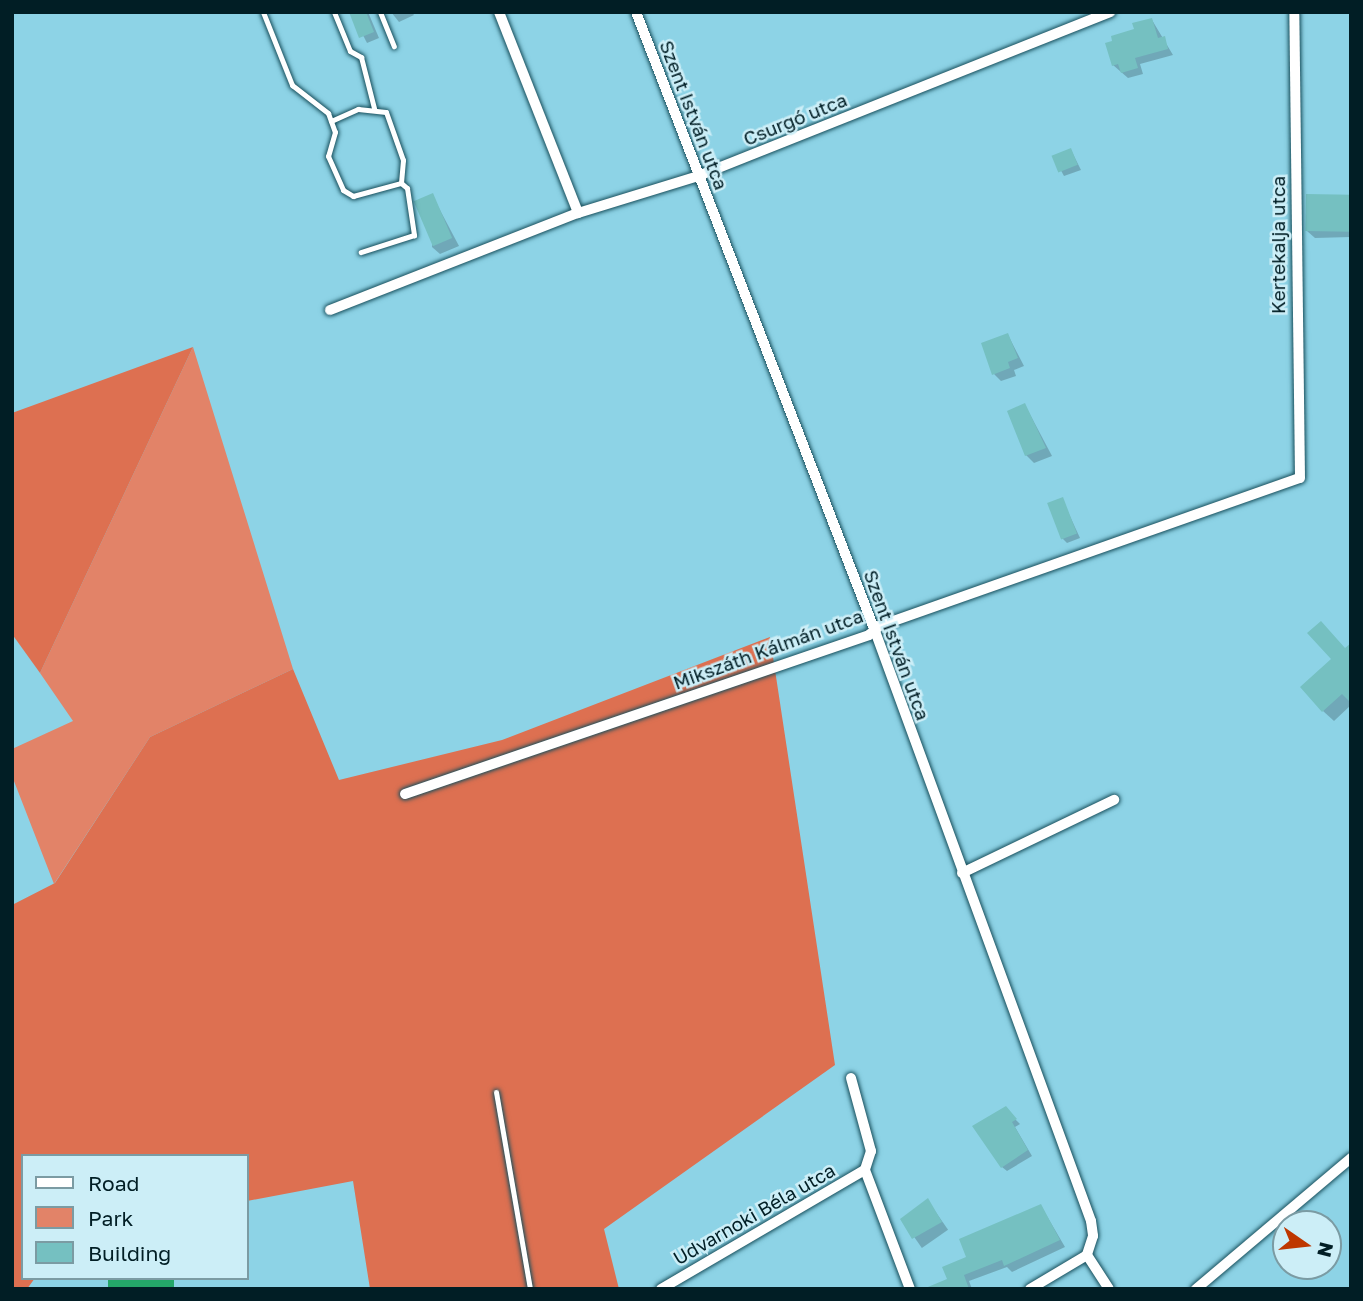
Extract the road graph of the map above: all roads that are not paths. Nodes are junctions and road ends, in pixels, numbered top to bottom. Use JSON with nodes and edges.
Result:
{"nodes":[{"id":1,"x":263,"y":12,"type":"edge"},
{"id":2,"x":334,"y":12,"type":"edge"},
{"id":3,"x":380,"y":12,"type":"edge"},
{"id":4,"x":499,"y":12,"type":"edge"},
{"id":5,"x":636,"y":12,"type":"edge"},
{"id":6,"x":1111,"y":12,"type":"edge"},
{"id":7,"x":1293,"y":12,"type":"edge"},
{"id":8,"x":394,"y":46,"type":"dead end"},
{"id":9,"x":374,"y":108,"type":"junction"},
{"id":10,"x":331,"y":121,"type":"junction"},
{"id":11,"x":698,"y":176,"type":"junction"},
{"id":12,"x":401,"y":183,"type":"junction"},
{"id":13,"x":578,"y":213,"type":"junction"},
{"id":14,"x":361,"y":252,"type":"dead end"},
{"id":15,"x":330,"y":310,"type":"dead end"},
{"id":16,"x":1300,"y":478,"type":"joint"},
{"id":17,"x":875,"y":631,"type":"junction"},
{"id":18,"x":405,"y":794,"type":"dead end"},
{"id":19,"x":1114,"y":800,"type":"dead end"},
{"id":20,"x":962,"y":873,"type":"junction"},
{"id":21,"x":851,"y":1078,"type":"dead end"},
{"id":22,"x":496,"y":1092,"type":"dead end"},
{"id":23,"x":1351,"y":1158,"type":"edge"},
{"id":24,"x":865,"y":1170,"type":"junction"},
{"id":25,"x":1087,"y":1255,"type":"junction"},
{"id":26,"x":530,"y":1289,"type":"edge"},
{"id":27,"x":661,"y":1289,"type":"edge"},
{"id":28,"x":910,"y":1289,"type":"edge"},
{"id":29,"x":1030,"y":1289,"type":"edge"},
{"id":30,"x":1109,"y":1289,"type":"edge"},
{"id":31,"x":1196,"y":1289,"type":"edge"}],
"edges":[{"from":1,"to":10,"type":"lane"},
{"from":2,"to":9,"type":"lane"},
{"from":3,"to":8,"type":"lane"},
{"from":4,"to":13,"type":"street"},
{"from":5,"to":11,"type":"street","name":"Szent István utca"},
{"from":6,"to":11,"type":"street","name":"Csurgó utca"},
{"from":7,"to":16,"type":"street","name":"Kertekalja utca"},
{"from":9,"to":10,"type":"lane"},
{"from":9,"to":12,"type":"lane"},
{"from":10,"to":12,"type":"lane"},
{"from":11,"to":13,"type":"street","name":"Csurgó utca"},
{"from":11,"to":17,"type":"street","name":"Szent István utca"},
{"from":12,"to":14,"type":"lane"},
{"from":13,"to":15,"type":"street","name":"Csurgó utca"},
{"from":16,"to":17,"type":"street","name":"Mikszáth Kálmán utca"},
{"from":17,"to":18,"type":"street","name":"Mikszáth Kálmán utca"},
{"from":17,"to":20,"type":"street","name":"Szent István utca"},
{"from":19,"to":20,"type":"street"},
{"from":20,"to":25,"type":"street","name":"Szent István utca"},
{"from":21,"to":24,"type":"street","name":"Udvarnoki Béla utca"},
{"from":22,"to":26,"type":"lane"},
{"from":23,"to":31,"type":"street"},
{"from":24,"to":27,"type":"street","name":"Udvarnoki Béla utca"},
{"from":24,"to":28,"type":"street","name":"Udvarnoki Béla utca"},
{"from":25,"to":29,"type":"street"},
{"from":25,"to":30,"type":"street"}]}
